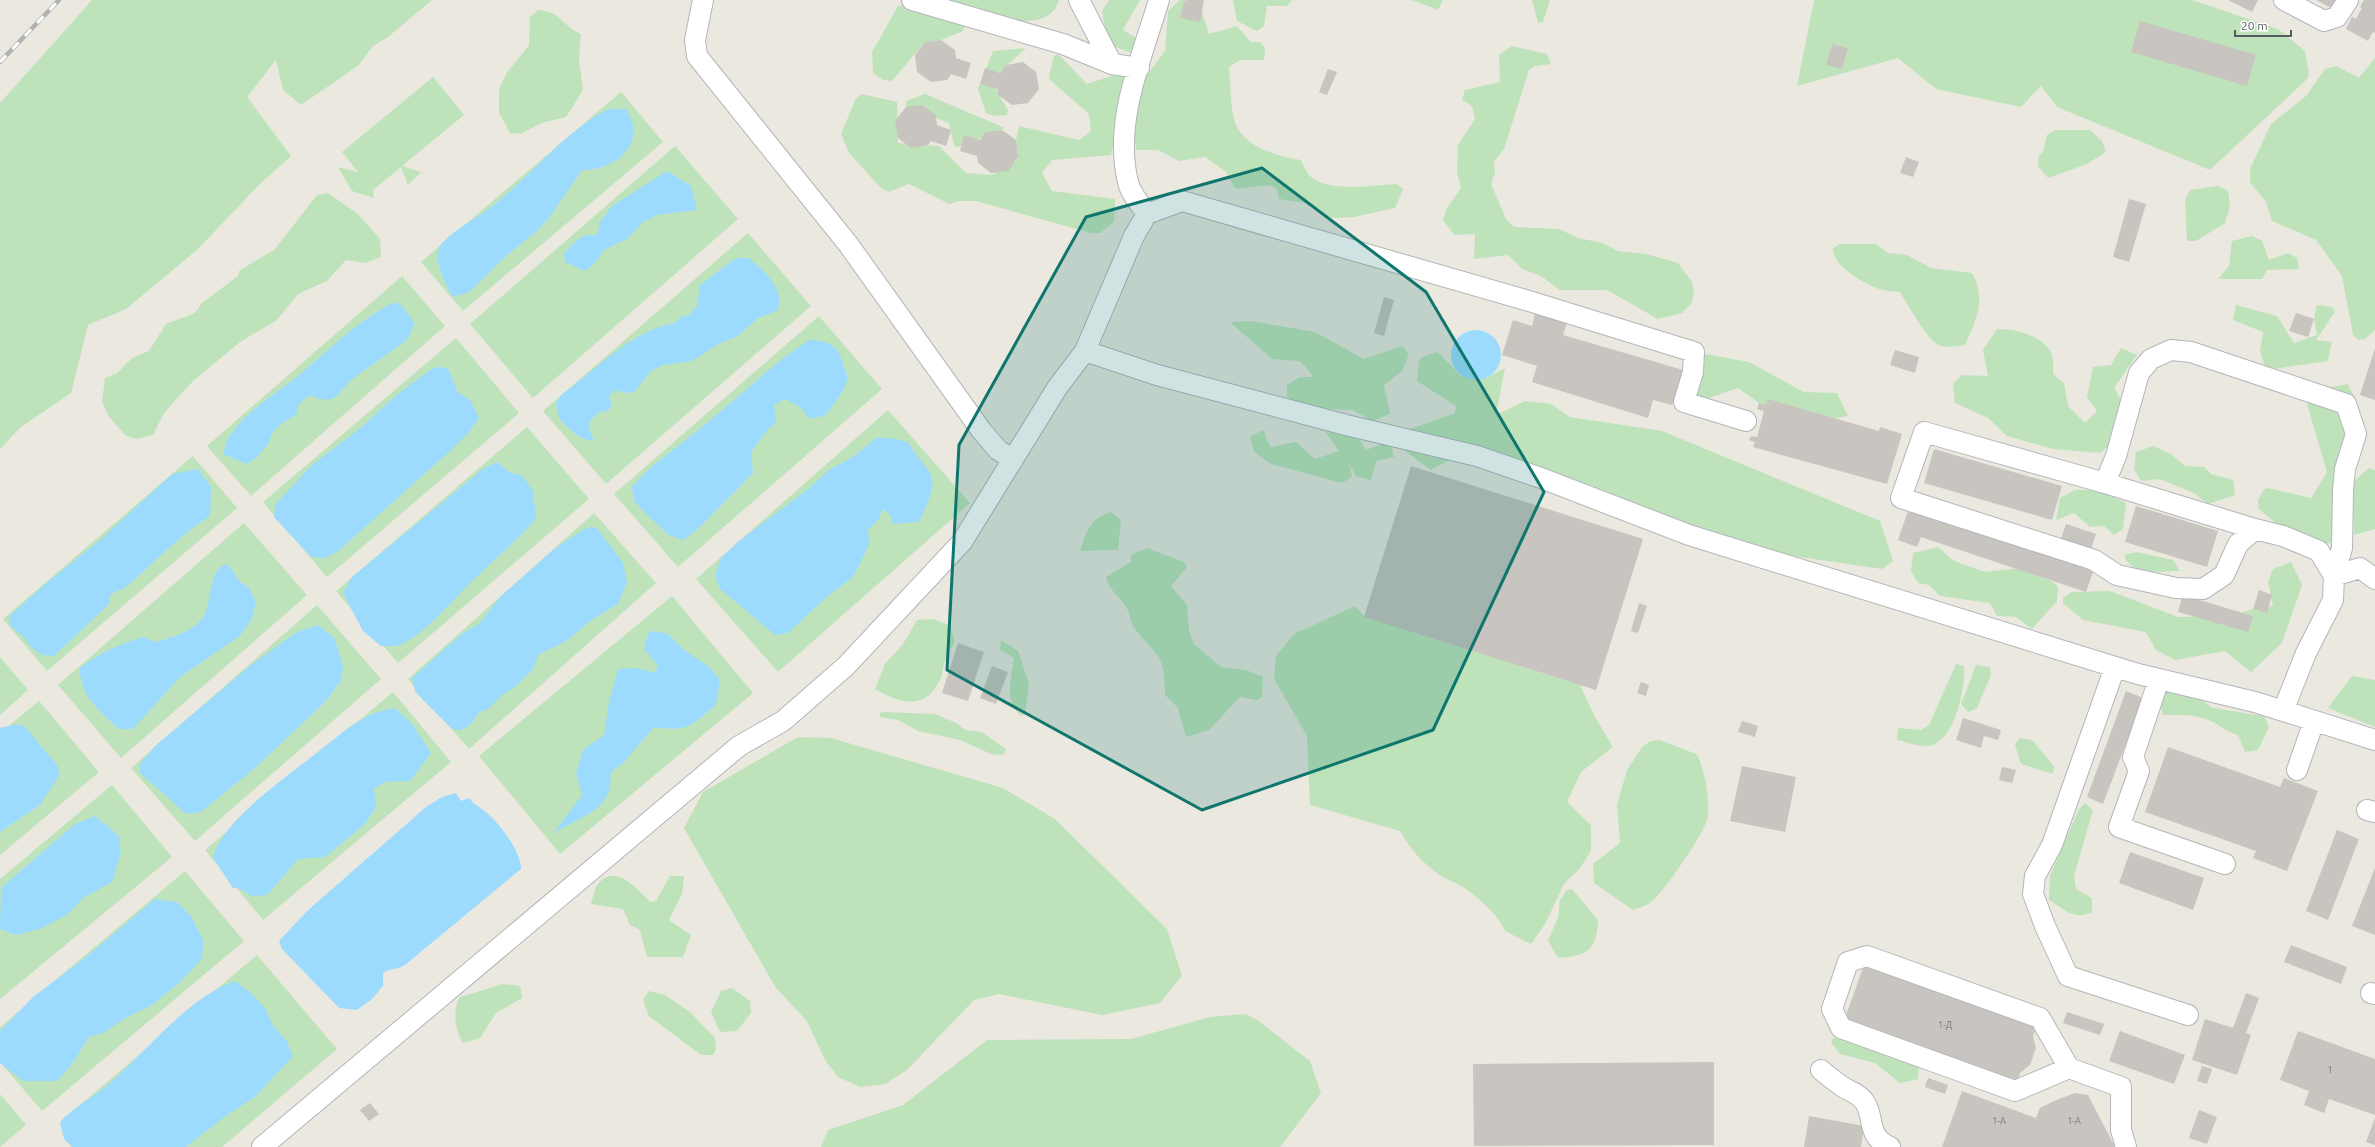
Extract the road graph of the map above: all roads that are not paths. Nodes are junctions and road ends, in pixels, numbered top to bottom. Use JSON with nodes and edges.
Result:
{"nodes":[{"id":1,"x":703,"y":0,"type":"edge"},
{"id":2,"x":912,"y":0,"type":"edge"},
{"id":3,"x":1079,"y":0,"type":"edge"},
{"id":4,"x":1159,"y":0,"type":"edge"},
{"id":5,"x":2284,"y":0,"type":"edge"},
{"id":6,"x":2348,"y":0,"type":"edge"},
{"id":7,"x":1112,"y":64,"type":"junction"},
{"id":8,"x":1139,"y":68,"type":"junction"},
{"id":9,"x":1147,"y":214,"type":"junction"},
{"id":10,"x":1085,"y":351,"type":"junction"},
{"id":11,"x":1746,"y":421,"type":"dead end"},
{"id":12,"x":1013,"y":460,"type":"junction"},
{"id":13,"x":2105,"y":483,"type":"junction"},
{"id":14,"x":2255,"y":529,"type":"junction"},
{"id":15,"x":2334,"y":576,"type":"junction"},
{"id":16,"x":2375,"y":579,"type":"edge"},
{"id":17,"x":2115,"y":667,"type":"junction"},
{"id":18,"x":2159,"y":679,"type":"junction"},
{"id":19,"x":2283,"y":711,"type":"junction"},
{"id":20,"x":2314,"y":721,"type":"junction"},
{"id":21,"x":2375,"y":740,"type":"edge"},
{"id":22,"x":2297,"y":770,"type":"dead end"},
{"id":23,"x":2225,"y":864,"type":"dead end"},
{"id":24,"x":2188,"y":1015,"type":"dead end"},
{"id":25,"x":2069,"y":1068,"type":"junction"},
{"id":26,"x":1821,"y":1070,"type":"dead end"},
{"id":27,"x":262,"y":1147,"type":"edge"},
{"id":28,"x":1890,"y":1147,"type":"edge"},
{"id":29,"x":2126,"y":1147,"type":"edge"}],
"edges":[{"from":1,"to":12,"type":"street"},
{"from":2,"to":7,"type":"street"},
{"from":3,"to":7,"type":"street"},
{"from":4,"to":8,"type":"street"},
{"from":5,"to":6,"type":"street"},
{"from":7,"to":8,"type":"street"},
{"from":8,"to":9,"type":"street"},
{"from":9,"to":10,"type":"street"},
{"from":9,"to":11,"type":"street"},
{"from":10,"to":12,"type":"street"},
{"from":10,"to":17,"type":"street"},
{"from":12,"to":27,"type":"street"},
{"from":13,"to":14,"type":"street"},
{"from":13,"to":14,"type":"street"},
{"from":13,"to":15,"type":"street"},
{"from":14,"to":15,"type":"street"},
{"from":15,"to":16,"type":"street"},
{"from":15,"to":19,"type":"street"},
{"from":17,"to":18,"type":"street"},
{"from":17,"to":24,"type":"street"},
{"from":18,"to":19,"type":"street"},
{"from":18,"to":23,"type":"street"},
{"from":19,"to":20,"type":"street"},
{"from":20,"to":21,"type":"street"},
{"from":20,"to":22,"type":"street"},
{"from":25,"to":25,"type":"street"},
{"from":25,"to":29,"type":"street"},
{"from":26,"to":28,"type":"street"}]}
